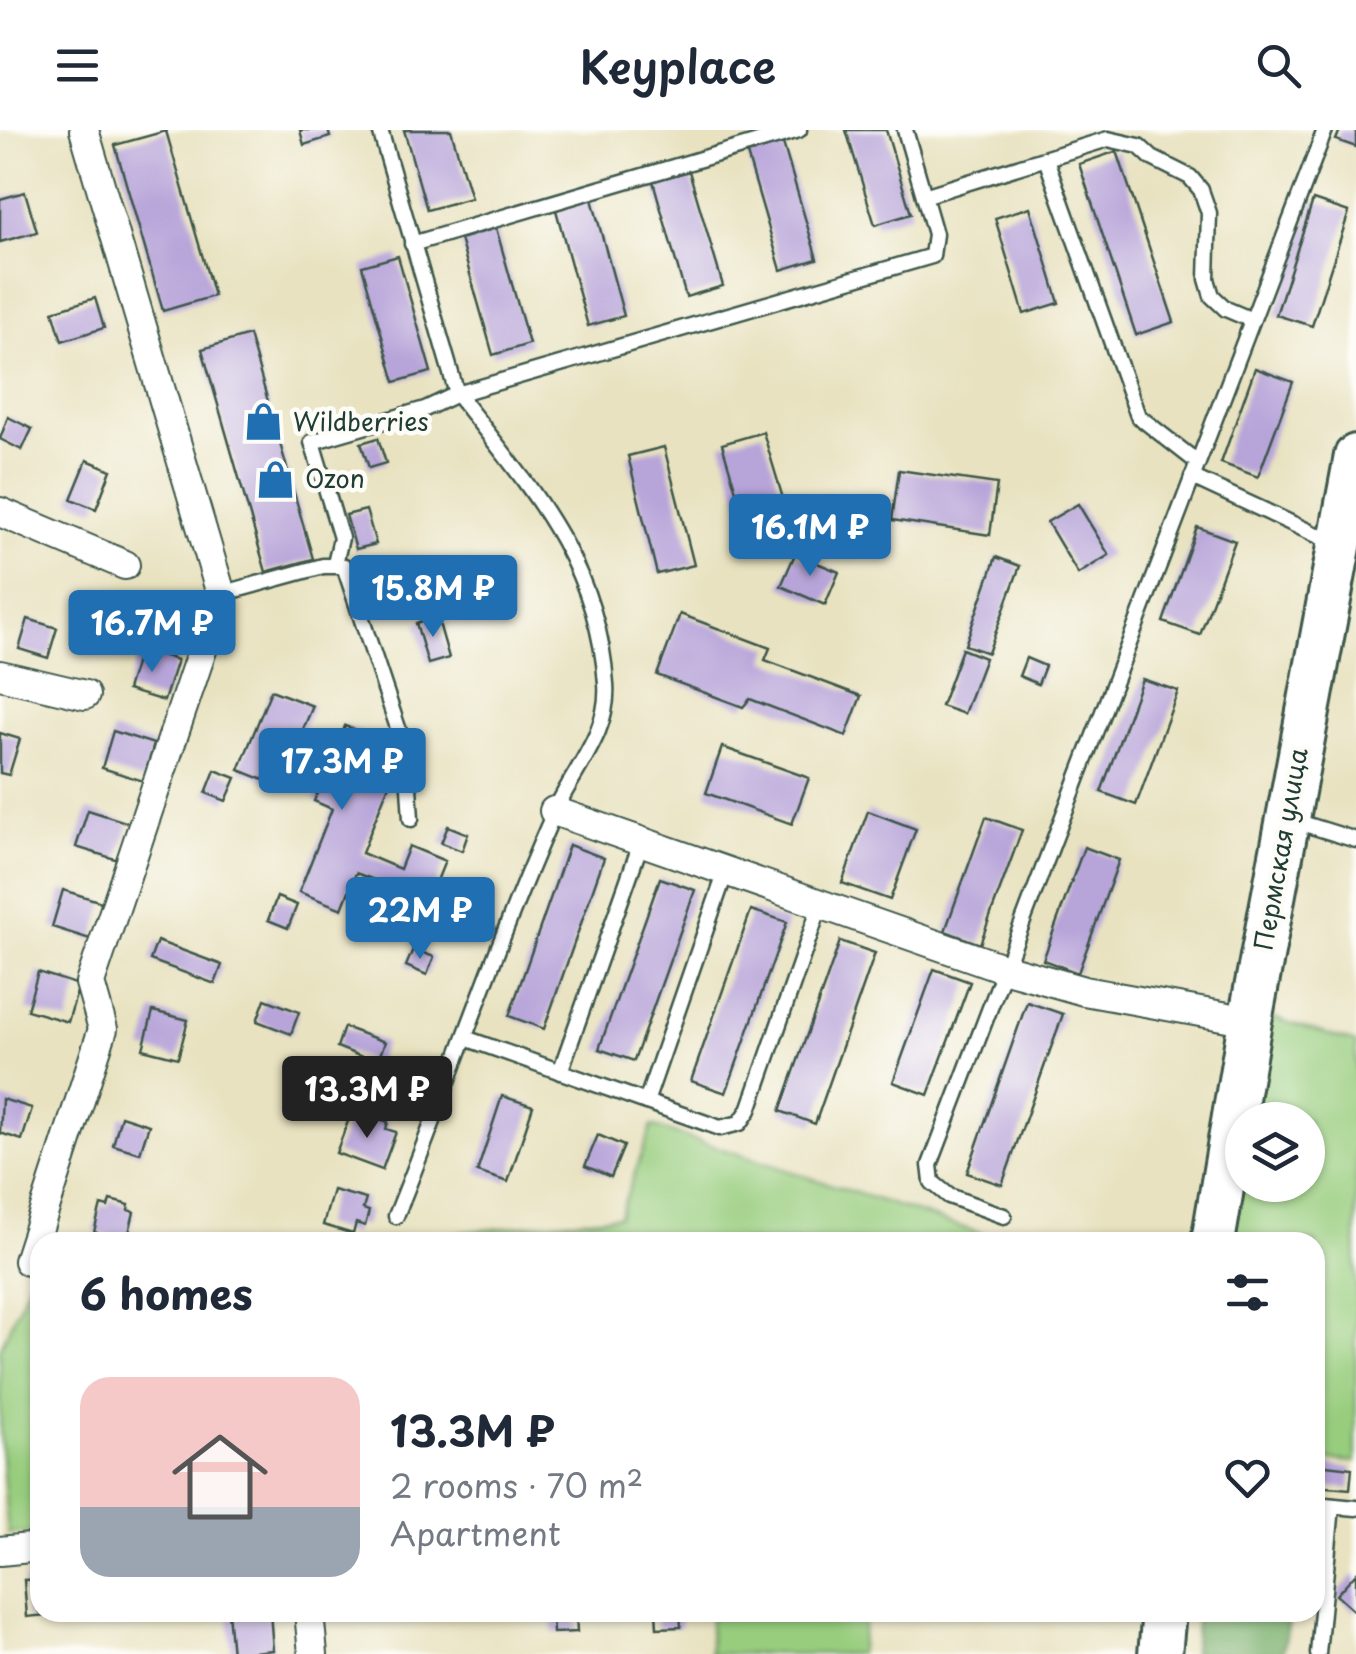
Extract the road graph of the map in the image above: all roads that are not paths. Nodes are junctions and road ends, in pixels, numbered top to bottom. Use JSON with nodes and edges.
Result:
{"nodes":[{"id":1,"x":84,"y":130,"type":"edge"},
{"id":2,"x":380,"y":130,"type":"edge"},
{"id":3,"x":799,"y":130,"type":"edge"},
{"id":4,"x":905,"y":130,"type":"edge"},
{"id":5,"x":1325,"y":130,"type":"edge"},
{"id":6,"x":1046,"y":158,"type":"junction"},
{"id":7,"x":924,"y":196,"type":"junction"},
{"id":8,"x":412,"y":244,"type":"junction"},
{"id":9,"x":1252,"y":320,"type":"junction"},
{"id":10,"x":457,"y":394,"type":"junction"},
{"id":11,"x":1356,"y":456,"type":"edge"},
{"id":12,"x":1195,"y":469,"type":"junction"},
{"id":13,"x":0,"y":512,"type":"edge"},
{"id":14,"x":1338,"y":546,"type":"junction"},
{"id":15,"x":125,"y":564,"type":"dead end"},
{"id":16,"x":335,"y":564,"type":"junction"},
{"id":17,"x":221,"y":594,"type":"junction"},
{"id":18,"x":0,"y":675,"type":"edge"},
{"id":19,"x":84,"y":695,"type":"dead end"},
{"id":20,"x":554,"y":811,"type":"junction"},
{"id":21,"x":1286,"y":818,"type":"junction"},
{"id":22,"x":411,"y":819,"type":"dead end"},
{"id":23,"x":1356,"y":840,"type":"edge"},
{"id":24,"x":641,"y":843,"type":"junction"},
{"id":25,"x":726,"y":874,"type":"junction"},
{"id":26,"x":820,"y":906,"type":"junction"},
{"id":27,"x":1003,"y":968,"type":"junction"},
{"id":28,"x":1250,"y":1020,"type":"junction"},
{"id":29,"x":468,"y":1039,"type":"junction"},
{"id":30,"x":560,"y":1072,"type":"junction"},
{"id":31,"x":646,"y":1102,"type":"junction"},
{"id":32,"x":396,"y":1216,"type":"dead end"},
{"id":33,"x":1004,"y":1216,"type":"dead end"},
{"id":34,"x":37,"y":1232,"type":"edge"},
{"id":35,"x":1215,"y":1232,"type":"edge"},
{"id":36,"x":30,"y":1255,"type":"edge"},
{"id":37,"x":28,"y":1261,"type":"dead end"},
{"id":38,"x":1325,"y":1505,"type":"edge"},
{"id":39,"x":1332,"y":1506,"type":"junction"},
{"id":40,"x":1356,"y":1508,"type":"edge"},
{"id":41,"x":30,"y":1548,"type":"edge"},
{"id":42,"x":0,"y":1550,"type":"edge"},
{"id":43,"x":1325,"y":1580,"type":"edge"},
{"id":44,"x":310,"y":1622,"type":"edge"},
{"id":45,"x":1163,"y":1622,"type":"edge"},
{"id":46,"x":1321,"y":1622,"type":"edge"},
{"id":47,"x":313,"y":1654,"type":"edge"},
{"id":48,"x":1160,"y":1654,"type":"edge"},
{"id":49,"x":1318,"y":1654,"type":"edge"}],
"edges":[{"from":1,"to":17,"type":"street"},
{"from":2,"to":8,"type":"lane"},
{"from":3,"to":8,"type":"lane"},
{"from":4,"to":7,"type":"lane"},
{"from":5,"to":9,"type":"lane"},
{"from":6,"to":7,"type":"lane"},
{"from":6,"to":9,"type":"lane"},
{"from":6,"to":12,"type":"lane"},
{"from":7,"to":10,"type":"lane"},
{"from":8,"to":10,"type":"lane"},
{"from":9,"to":12,"type":"lane"},
{"from":10,"to":16,"type":"lane"},
{"from":10,"to":20,"type":"lane"},
{"from":11,"to":14,"type":"main road","name":"Пермская улица"},
{"from":12,"to":14,"type":"lane"},
{"from":12,"to":27,"type":"lane"},
{"from":13,"to":15,"type":"street"},
{"from":14,"to":21,"type":"main road","name":"Пермская улица"},
{"from":16,"to":17,"type":"lane"},
{"from":16,"to":22,"type":"lane"},
{"from":17,"to":34,"type":"street"},
{"from":18,"to":19,"type":"street"},
{"from":20,"to":24,"type":"street"},
{"from":20,"to":29,"type":"lane"},
{"from":21,"to":23,"type":"lane"},
{"from":21,"to":28,"type":"main road","name":"Пермская улица"},
{"from":24,"to":25,"type":"street"},
{"from":24,"to":30,"type":"lane"},
{"from":25,"to":26,"type":"street"},
{"from":25,"to":31,"type":"lane"},
{"from":26,"to":27,"type":"street"},
{"from":26,"to":31,"type":"lane"},
{"from":27,"to":28,"type":"street"},
{"from":27,"to":33,"type":"lane"},
{"from":28,"to":35,"type":"main road","name":"Пермская улица"},
{"from":29,"to":30,"type":"lane"},
{"from":29,"to":32,"type":"lane"},
{"from":30,"to":31,"type":"lane"},
{"from":36,"to":37,"type":"street"},
{"from":38,"to":39,"type":"lane"},
{"from":39,"to":40,"type":"lane"},
{"from":39,"to":43,"type":"lane"},
{"from":41,"to":42,"type":"street"},
{"from":44,"to":47,"type":"street"},
{"from":45,"to":48,"type":"main road"},
{"from":46,"to":49,"type":"lane"}]}
